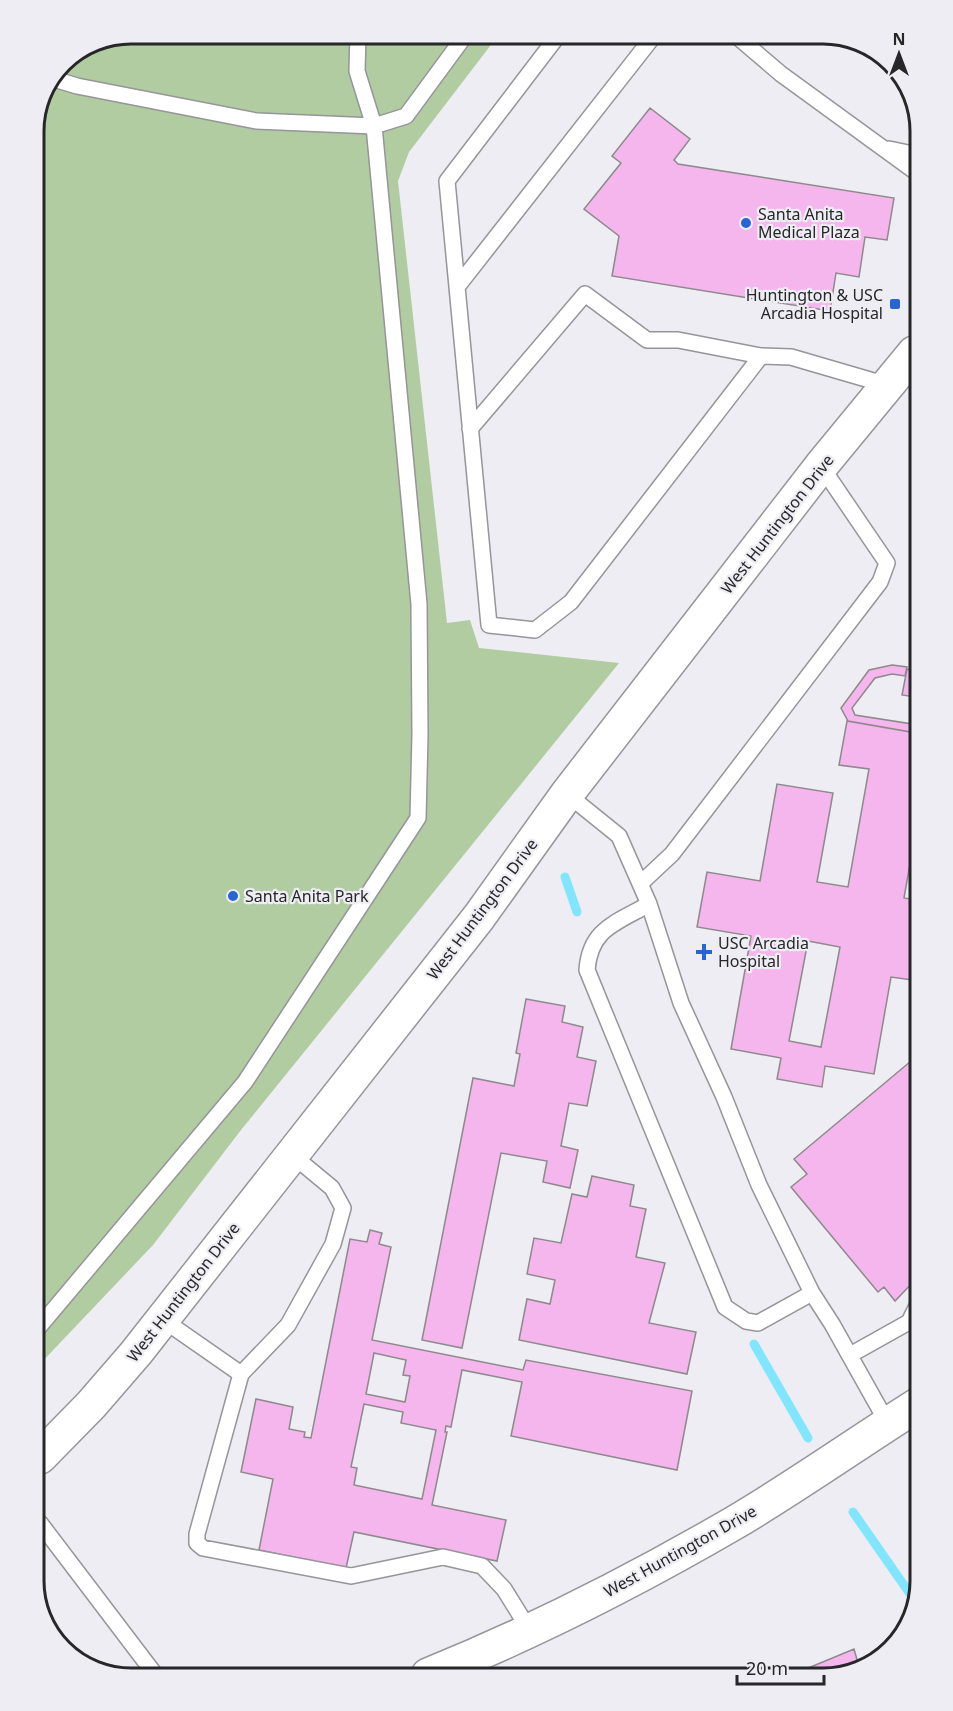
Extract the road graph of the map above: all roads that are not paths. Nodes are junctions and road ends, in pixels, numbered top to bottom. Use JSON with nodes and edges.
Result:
{"nodes":[{"id":1,"x":358,"y":44,"type":"edge"},
{"id":2,"x":459,"y":44,"type":"edge"},
{"id":3,"x":552,"y":44,"type":"edge"},
{"id":4,"x":647,"y":44,"type":"edge"},
{"id":5,"x":746,"y":44,"type":"edge"},
{"id":6,"x":59,"y":80,"type":"edge"},
{"id":7,"x":374,"y":126,"type":"junction"},
{"id":8,"x":883,"y":148,"type":"junction"},
{"id":9,"x":910,"y":153,"type":"edge"},
{"id":10,"x":910,"y":168,"type":"edge"},
{"id":11,"x":457,"y":287,"type":"junction"},
{"id":12,"x":761,"y":356,"type":"junction"},
{"id":13,"x":910,"y":358,"type":"edge"},
{"id":14,"x":887,"y":385,"type":"junction"},
{"id":15,"x":470,"y":429,"type":"junction"},
{"id":16,"x":821,"y":466,"type":"junction"},
{"id":17,"x":567,"y":794,"type":"junction"},
{"id":18,"x":641,"y":883,"type":"junction"},
{"id":19,"x":649,"y":904,"type":"junction"},
{"id":20,"x":291,"y":1154,"type":"junction"},
{"id":21,"x":812,"y":1293,"type":"junction"},
{"id":22,"x":162,"y":1319,"type":"junction"},
{"id":23,"x":44,"y":1321,"type":"edge"},
{"id":24,"x":910,"y":1324,"type":"edge"},
{"id":25,"x":850,"y":1355,"type":"junction"},
{"id":26,"x":241,"y":1374,"type":"junction"},
{"id":27,"x":910,"y":1410,"type":"edge"},
{"id":28,"x":888,"y":1424,"type":"junction"},
{"id":29,"x":44,"y":1453,"type":"edge"},
{"id":30,"x":44,"y":1528,"type":"edge"},
{"id":31,"x":530,"y":1630,"type":"junction"},
{"id":32,"x":149,"y":1667,"type":"edge"},
{"id":33,"x":445,"y":1667,"type":"edge"}],
"edges":[{"from":1,"to":7,"type":"lane"},
{"from":2,"to":7,"type":"lane"},
{"from":3,"to":11,"type":"lane"},
{"from":4,"to":11,"type":"lane"},
{"from":5,"to":8,"type":"lane"},
{"from":6,"to":7,"type":"lane"},
{"from":7,"to":23,"type":"lane"},
{"from":8,"to":9,"type":"lane"},
{"from":8,"to":10,"type":"lane"},
{"from":11,"to":15,"type":"lane"},
{"from":12,"to":14,"type":"lane"},
{"from":12,"to":15,"type":"lane"},
{"from":12,"to":15,"type":"lane"},
{"from":13,"to":14,"type":"main road","name":"West Huntington Drive"},
{"from":14,"to":16,"type":"main road","name":"West Huntington Drive"},
{"from":16,"to":17,"type":"main road","name":"West Huntington Drive"},
{"from":16,"to":18,"type":"lane"},
{"from":17,"to":18,"type":"lane"},
{"from":17,"to":20,"type":"main road","name":"West Huntington Drive"},
{"from":18,"to":19,"type":"lane"},
{"from":19,"to":21,"type":"lane"},
{"from":19,"to":21,"type":"lane"},
{"from":20,"to":22,"type":"main road","name":"West Huntington Drive"},
{"from":20,"to":26,"type":"lane"},
{"from":21,"to":25,"type":"lane"},
{"from":22,"to":26,"type":"lane"},
{"from":22,"to":29,"type":"main road","name":"West Huntington Drive"},
{"from":24,"to":25,"type":"lane"},
{"from":25,"to":28,"type":"lane"},
{"from":26,"to":31,"type":"lane"},
{"from":27,"to":28,"type":"main road","name":"West Huntington Drive"},
{"from":28,"to":31,"type":"main road","name":"West Huntington Drive"},
{"from":30,"to":32,"type":"lane"},
{"from":31,"to":33,"type":"main road","name":"West Huntington Drive"}]}
